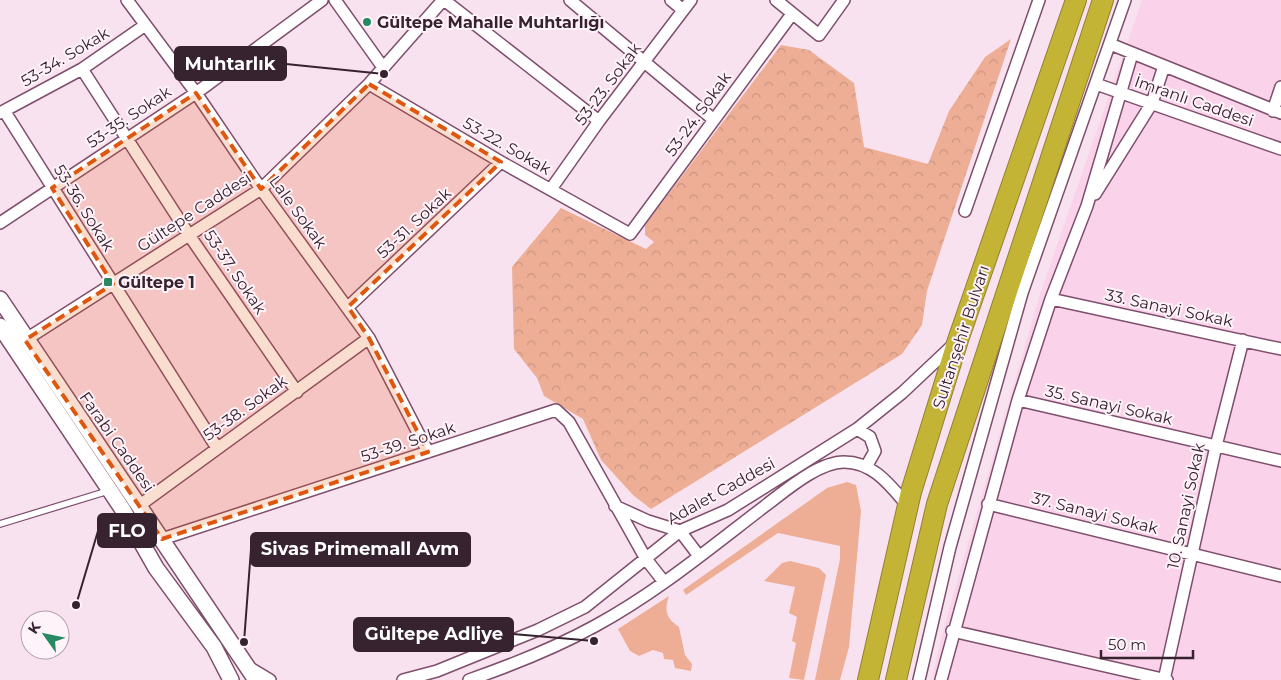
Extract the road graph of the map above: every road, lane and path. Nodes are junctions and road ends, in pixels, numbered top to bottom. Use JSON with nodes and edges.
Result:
{"nodes":[{"id":1,"x":128,"y":0,"type":"edge"},
{"id":2,"x":322,"y":0,"type":"edge"},
{"id":3,"x":335,"y":0,"type":"edge"},
{"id":4,"x":443,"y":0,"type":"edge"},
{"id":5,"x":570,"y":0,"type":"edge"},
{"id":6,"x":671,"y":0,"type":"edge"},
{"id":7,"x":691,"y":0,"type":"edge"},
{"id":8,"x":776,"y":0,"type":"edge"},
{"id":9,"x":844,"y":0,"type":"edge"},
{"id":10,"x":1039,"y":0,"type":"edge"},
{"id":11,"x":1076,"y":0,"type":"edge"},
{"id":12,"x":1103,"y":0,"type":"edge"},
{"id":13,"x":1125,"y":0,"type":"edge"},
{"id":14,"x":683,"y":10,"type":"junction"},
{"id":15,"x":792,"y":14,"type":"junction"},
{"id":16,"x":144,"y":26,"type":"junction"},
{"id":17,"x":1110,"y":44,"type":"junction"},
{"id":18,"x":1132,"y":54,"type":"junction"},
{"id":19,"x":646,"y":62,"type":"junction"},
{"id":20,"x":382,"y":66,"type":"junction"},
{"id":21,"x":1164,"y":66,"type":"junction"},
{"id":22,"x":82,"y":69,"type":"junction"},
{"id":23,"x":368,"y":84,"type":"junction"},
{"id":24,"x":1096,"y":84,"type":"junction"},
{"id":25,"x":1281,"y":87,"type":"edge"},
{"id":26,"x":196,"y":92,"type":"junction"},
{"id":27,"x":1120,"y":92,"type":"junction"},
{"id":28,"x":1152,"y":103,"type":"junction"},
{"id":29,"x":2,"y":112,"type":"edge"},
{"id":30,"x":1277,"y":112,"type":"edge"},
{"id":31,"x":714,"y":120,"type":"junction"},
{"id":32,"x":599,"y":121,"type":"junction"},
{"id":33,"x":128,"y":138,"type":"junction"},
{"id":34,"x":1281,"y":149,"type":"edge"},
{"id":35,"x":501,"y":162,"type":"junction"},
{"id":36,"x":52,"y":188,"type":"junction"},
{"id":37,"x":261,"y":189,"type":"junction"},
{"id":38,"x":551,"y":189,"type":"junction"},
{"id":39,"x":1087,"y":206,"type":"junction"},
{"id":40,"x":965,"y":211,"type":"dead end"},
{"id":41,"x":0,"y":223,"type":"edge"},
{"id":42,"x":630,"y":234,"type":"joint"},
{"id":43,"x":189,"y":235,"type":"junction"},
{"id":44,"x":113,"y":284,"type":"junction"},
{"id":45,"x":0,"y":299,"type":"edge"},
{"id":46,"x":1051,"y":299,"type":"junction"},
{"id":47,"x":348,"y":307,"type":"junction"},
{"id":48,"x":0,"y":326,"type":"edge"},
{"id":49,"x":369,"y":338,"type":"junction"},
{"id":50,"x":25,"y":340,"type":"junction"},
{"id":51,"x":958,"y":340,"type":"junction"},
{"id":52,"x":1242,"y":340,"type":"junction"},
{"id":53,"x":1281,"y":349,"type":"edge"},
{"id":54,"x":297,"y":392,"type":"junction"},
{"id":55,"x":1018,"y":400,"type":"junction"},
{"id":56,"x":857,"y":429,"type":"junction"},
{"id":57,"x":1216,"y":446,"type":"junction"},
{"id":58,"x":217,"y":448,"type":"junction"},
{"id":59,"x":428,"y":452,"type":"junction"},
{"id":60,"x":1281,"y":461,"type":"edge"},
{"id":61,"x":866,"y":467,"type":"junction"},
{"id":62,"x":110,"y":491,"type":"junction"},
{"id":63,"x":988,"y":504,"type":"junction"},
{"id":64,"x":140,"y":505,"type":"junction"},
{"id":65,"x":907,"y":505,"type":"junction"},
{"id":66,"x":615,"y":506,"type":"junction"},
{"id":67,"x":0,"y":524,"type":"edge"},
{"id":68,"x":680,"y":530,"type":"junction"},
{"id":69,"x":162,"y":539,"type":"junction"},
{"id":70,"x":1193,"y":554,"type":"junction"},
{"id":71,"x":699,"y":556,"type":"junction"},
{"id":72,"x":646,"y":559,"type":"junction"},
{"id":73,"x":1281,"y":576,"type":"edge"},
{"id":74,"x":664,"y":582,"type":"junction"},
{"id":75,"x":952,"y":631,"type":"junction"},
{"id":76,"x":247,"y":667,"type":"junction"},
{"id":77,"x":231,"y":680,"type":"edge"},
{"id":78,"x":256,"y":680,"type":"edge"},
{"id":79,"x":270,"y":680,"type":"edge"},
{"id":80,"x":403,"y":680,"type":"edge"},
{"id":81,"x":469,"y":680,"type":"edge"},
{"id":82,"x":868,"y":680,"type":"edge"},
{"id":83,"x":896,"y":680,"type":"edge"},
{"id":84,"x":919,"y":680,"type":"edge"},
{"id":85,"x":940,"y":680,"type":"edge"},
{"id":86,"x":1165,"y":680,"type":"edge"}],
"edges":[{"from":1,"to":16,"type":"street","name":"Lale Sokak"},
{"from":2,"to":26,"type":"street","name":"53-35. Sokak"},
{"from":3,"to":20,"type":"street"},
{"from":4,"to":20,"type":"street","name":"Gültepe Caddesi"},
{"from":4,"to":32,"type":"street"},
{"from":5,"to":19,"type":"street"},
{"from":6,"to":14,"type":"street"},
{"from":7,"to":14,"type":"street","name":"53-23. Sokak"},
{"from":8,"to":15,"type":"street"},
{"from":9,"to":15,"type":"street"},
{"from":10,"to":40,"type":"street"},
{"from":11,"to":51,"type":"highway","name":"Sultanşehir Bulvarı"},
{"from":12,"to":83,"type":"highway","name":"Sultanşehir Bulvarı"},
{"from":13,"to":17,"type":"street"},
{"from":14,"to":19,"type":"street","name":"53-23. Sokak"},
{"from":15,"to":31,"type":"street","name":"53-24. Sokak"},
{"from":16,"to":22,"type":"street","name":"53-34. Sokak"},
{"from":16,"to":26,"type":"street","name":"Lale Sokak"},
{"from":17,"to":18,"type":"street","name":"İmranlı Caddesi"},
{"from":17,"to":24,"type":"street"},
{"from":18,"to":21,"type":"street","name":"İmranlı Caddesi"},
{"from":18,"to":27,"type":"street"},
{"from":19,"to":31,"type":"street"},
{"from":19,"to":32,"type":"street","name":"53-23. Sokak"},
{"from":20,"to":23,"type":"street","name":"Gültepe Caddesi"},
{"from":21,"to":28,"type":"street"},
{"from":21,"to":30,"type":"street","name":"İmranlı Caddesi"},
{"from":22,"to":29,"type":"street","name":"53-34. Sokak"},
{"from":22,"to":33,"type":"street","name":"53-37. Sokak"},
{"from":23,"to":35,"type":"street","name":"53-22. Sokak"},
{"from":23,"to":37,"type":"street","name":"Gültepe Caddesi"},
{"from":24,"to":27,"type":"street","name":"İmranlı Caddesi"},
{"from":24,"to":84,"type":"street"},
{"from":25,"to":30,"type":"street"},
{"from":26,"to":33,"type":"street","name":"53-35. Sokak"},
{"from":26,"to":37,"type":"street","name":"Lale Sokak"},
{"from":27,"to":28,"type":"street","name":"İmranlı Caddesi"},
{"from":27,"to":39,"type":"street"},
{"from":28,"to":34,"type":"street","name":"İmranlı Caddesi"},
{"from":28,"to":39,"type":"street"},
{"from":29,"to":36,"type":"street","name":"53-36. Sokak"},
{"from":31,"to":42,"type":"street","name":"53-24. Sokak"},
{"from":32,"to":38,"type":"street","name":"53-23. Sokak"},
{"from":33,"to":36,"type":"street","name":"53-35. Sokak"},
{"from":33,"to":43,"type":"street","name":"53-37. Sokak"},
{"from":35,"to":38,"type":"street","name":"53-22. Sokak"},
{"from":35,"to":47,"type":"street","name":"53-31. Sokak"},
{"from":36,"to":41,"type":"street","name":"53-35. Sokak"},
{"from":36,"to":44,"type":"street","name":"53-36. Sokak"},
{"from":37,"to":43,"type":"street","name":"Gültepe Caddesi"},
{"from":37,"to":47,"type":"street","name":"Lale Sokak"},
{"from":38,"to":42,"type":"street","name":"53-22. Sokak"},
{"from":39,"to":46,"type":"street"},
{"from":43,"to":44,"type":"street","name":"Gültepe Caddesi"},
{"from":43,"to":54,"type":"street","name":"53-37. Sokak"},
{"from":44,"to":50,"type":"street","name":"Gültepe Caddesi"},
{"from":44,"to":58,"type":"street","name":"53-36. Sokak"},
{"from":45,"to":50,"type":"street","name":"Farabi Caddesi"},
{"from":46,"to":52,"type":"street","name":"33. Sanayi Sokak"},
{"from":46,"to":55,"type":"street"},
{"from":47,"to":49,"type":"street","name":"Lale Sokak"},
{"from":48,"to":62,"type":"street","name":"Farabi Caddesi"},
{"from":49,"to":54,"type":"street","name":"53-38. Sokak"},
{"from":49,"to":59,"type":"street","name":"Lale Sokak"},
{"from":50,"to":64,"type":"street","name":"Farabi Caddesi"},
{"from":51,"to":56,"type":"street","name":"Adalet Caddesi"},
{"from":51,"to":65,"type":"highway","name":"Sultanşehir Bulvarı"},
{"from":52,"to":53,"type":"street","name":"33. Sanayi Sokak"},
{"from":52,"to":57,"type":"street","name":"10. Sanayi Sokak"},
{"from":54,"to":58,"type":"street","name":"53-38. Sokak"},
{"from":55,"to":57,"type":"street","name":"35. Sanayi Sokak"},
{"from":55,"to":63,"type":"street"},
{"from":56,"to":61,"type":"street"},
{"from":56,"to":68,"type":"street","name":"Adalet Caddesi"},
{"from":57,"to":60,"type":"street","name":"35. Sanayi Sokak"},
{"from":57,"to":70,"type":"street","name":"10. Sanayi Sokak"},
{"from":58,"to":64,"type":"street","name":"53-38. Sokak"},
{"from":59,"to":66,"type":"street","name":"53-39. Sokak"},
{"from":59,"to":69,"type":"street","name":"53-39. Sokak"},
{"from":61,"to":65,"type":"street","name":"Adalet Caddesi"},
{"from":61,"to":71,"type":"street","name":"Adalet Caddesi"},
{"from":62,"to":67,"type":"lane"},
{"from":62,"to":77,"type":"street","name":"Farabi Caddesi"},
{"from":63,"to":70,"type":"street","name":"37. Sanayi Sokak"},
{"from":63,"to":75,"type":"street"},
{"from":64,"to":69,"type":"street","name":"Farabi Caddesi"},
{"from":65,"to":82,"type":"highway","name":"Sultanşehir Bulvarı"},
{"from":66,"to":68,"type":"street"},
{"from":66,"to":72,"type":"street","name":"53-39. Sokak"},
{"from":68,"to":71,"type":"street"},
{"from":68,"to":72,"type":"street","name":"Adalet Caddesi"},
{"from":69,"to":76,"type":"street","name":"Farabi Caddesi"},
{"from":70,"to":73,"type":"street","name":"37. Sanayi Sokak"},
{"from":70,"to":86,"type":"street","name":"10. Sanayi Sokak"},
{"from":71,"to":74,"type":"street","name":"Adalet Caddesi"},
{"from":72,"to":74,"type":"street","name":"53-39. Sokak"},
{"from":72,"to":80,"type":"street","name":"Adalet Caddesi"},
{"from":74,"to":81,"type":"street","name":"Adalet Caddesi"},
{"from":75,"to":85,"type":"street"},
{"from":75,"to":86,"type":"street"},
{"from":76,"to":78,"type":"street","name":"Farabi Caddesi"},
{"from":76,"to":79,"type":"street"}]}
